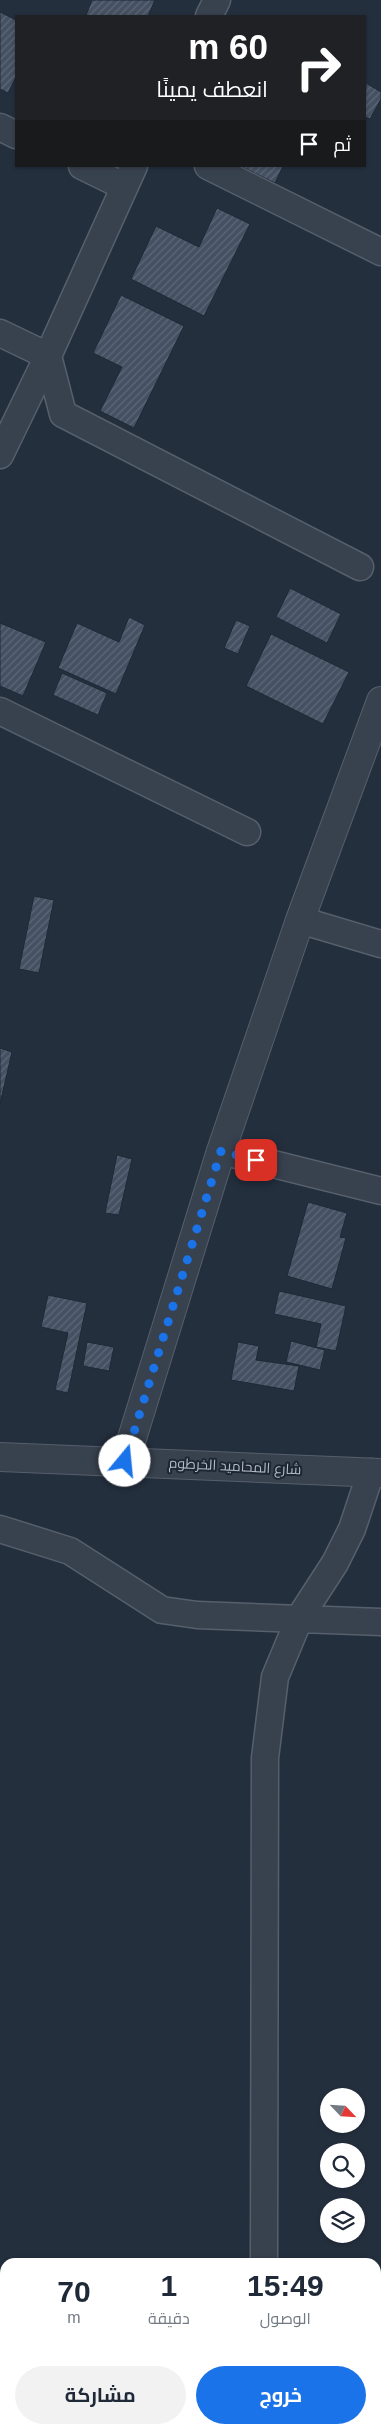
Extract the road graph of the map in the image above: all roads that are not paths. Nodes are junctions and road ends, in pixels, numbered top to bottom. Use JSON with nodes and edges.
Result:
{"nodes":[{"id":1,"x":217,"y":0,"type":"edge"},
{"id":2,"x":210,"y":15,"type":"edge"},
{"id":3,"x":0,"y":127,"type":"edge"},
{"id":4,"x":15,"y":134,"type":"edge"},
{"id":5,"x":87,"y":167,"type":"edge"},
{"id":6,"x":210,"y":167,"type":"edge"},
{"id":7,"x":128,"y":176,"type":"edge"},
{"id":8,"x":381,"y":252,"type":"edge"},
{"id":9,"x":0,"y":333,"type":"edge"},
{"id":10,"x":48,"y":356,"type":"junction"},
{"id":11,"x":0,"y":455,"type":"edge"},
{"id":12,"x":360,"y":567,"type":"dead end"},
{"id":13,"x":381,"y":701,"type":"edge"},
{"id":14,"x":0,"y":711,"type":"edge"},
{"id":15,"x":246,"y":832,"type":"dead end"},
{"id":16,"x":300,"y":920,"type":"junction"},
{"id":17,"x":381,"y":944,"type":"edge"},
{"id":18,"x":221,"y":1151,"type":"junction"},
{"id":19,"x":381,"y":1191,"type":"edge"},
{"id":20,"x":0,"y":1458,"type":"edge"},
{"id":21,"x":125,"y":1461,"type":"junction"},
{"id":22,"x":376,"y":1472,"type":"edge"},
{"id":23,"x":0,"y":1529,"type":"edge"},
{"id":24,"x":300,"y":1617,"type":"junction"},
{"id":25,"x":381,"y":1622,"type":"edge"},
{"id":26,"x":264,"y":2258,"type":"edge"}],
"edges":[{"from":1,"to":2,"type":"street"},
{"from":3,"to":4,"type":"street"},
{"from":5,"to":7,"type":"street"},
{"from":6,"to":8,"type":"street"},
{"from":7,"to":10,"type":"street"},
{"from":9,"to":10,"type":"street"},
{"from":10,"to":11,"type":"street"},
{"from":10,"to":12,"type":"street"},
{"from":13,"to":16,"type":"street"},
{"from":14,"to":15,"type":"street"},
{"from":16,"to":17,"type":"street"},
{"from":16,"to":18,"type":"street"},
{"from":18,"to":19,"type":"street"},
{"from":18,"to":21,"type":"street"},
{"from":20,"to":21,"type":"street","name":"شارع المحاميد الخرطوم"},
{"from":21,"to":22,"type":"street","name":"شارع المحاميد الخرطوم"},
{"from":22,"to":24,"type":"street"},
{"from":23,"to":24,"type":"street"},
{"from":24,"to":25,"type":"street"},
{"from":24,"to":26,"type":"street"}]}
